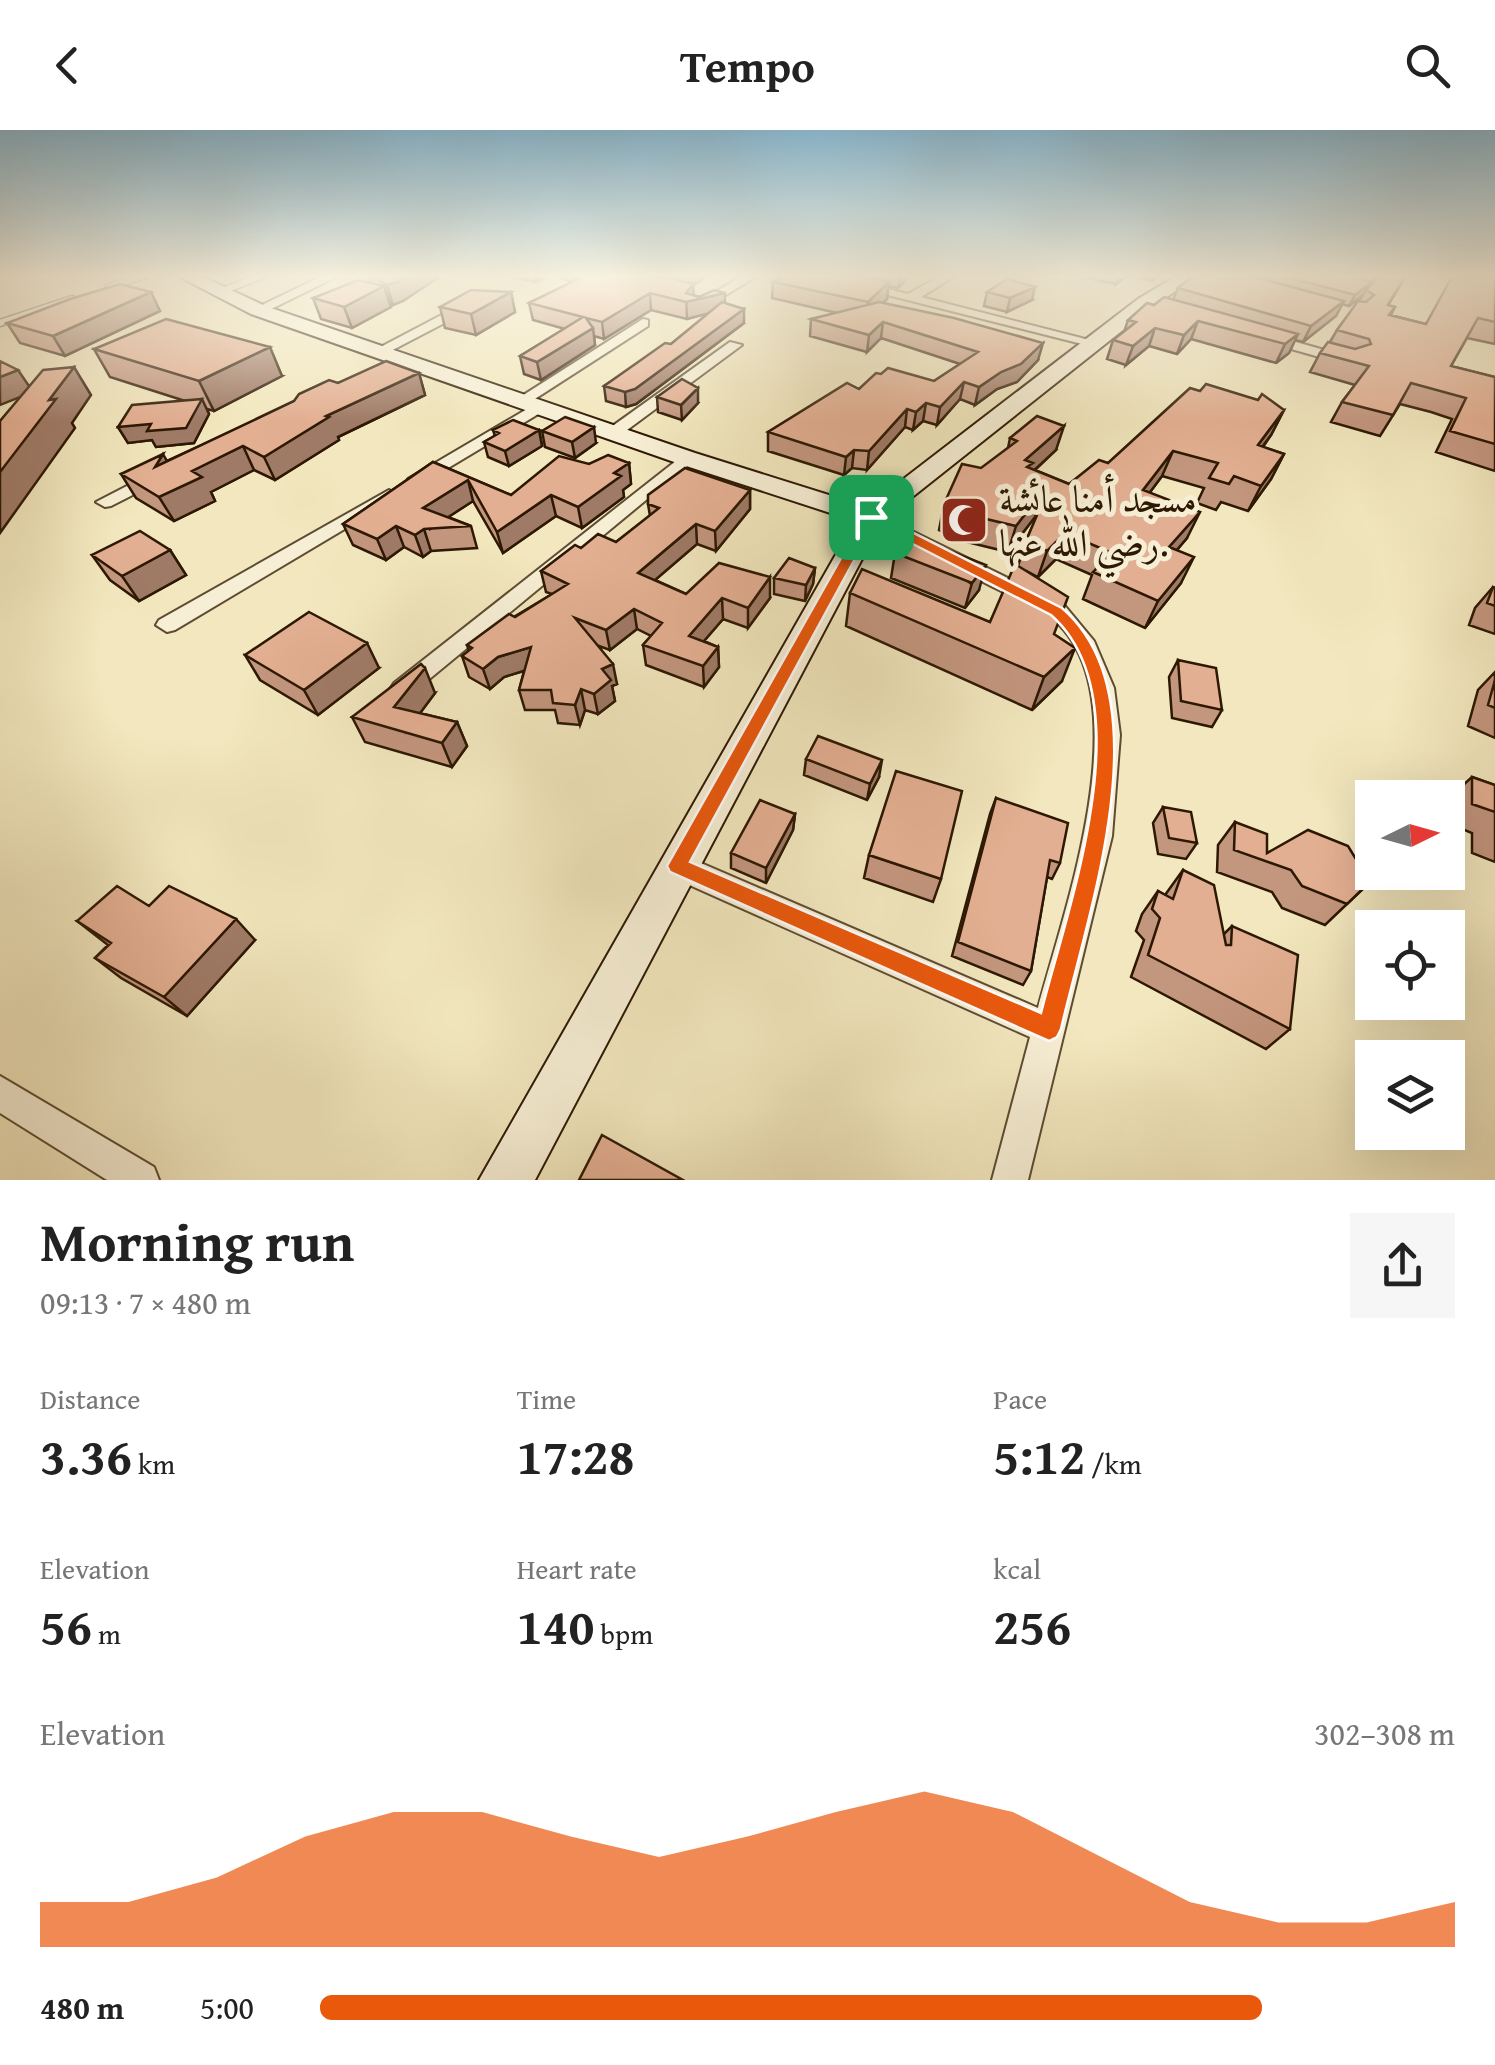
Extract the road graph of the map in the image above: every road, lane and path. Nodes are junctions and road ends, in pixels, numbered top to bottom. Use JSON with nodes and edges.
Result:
{"nodes":[{"id":1,"x":295,"y":324,"type":"edge"},
{"id":2,"x":440,"y":324,"type":"edge"},
{"id":3,"x":643,"y":324,"type":"edge"},
{"id":4,"x":1019,"y":324,"type":"edge"},
{"id":5,"x":1123,"y":324,"type":"edge"},
{"id":6,"x":1257,"y":335,"type":"edge"},
{"id":7,"x":1094,"y":342,"type":"junction"},
{"id":8,"x":735,"y":345,"type":"dead end"},
{"id":9,"x":386,"y":358,"type":"junction"},
{"id":10,"x":1350,"y":362,"type":"edge"},
{"id":11,"x":530,"y":404,"type":"junction"},
{"id":12,"x":614,"y":432,"type":"junction"},
{"id":13,"x":686,"y":458,"type":"junction"},
{"id":14,"x":174,"y":468,"type":"edge"},
{"id":15,"x":104,"y":502,"type":"dead end"},
{"id":16,"x":871,"y":517,"type":"junction"},
{"id":17,"x":167,"y":625,"type":"dead end"},
{"id":18,"x":392,"y":697,"type":"edge"},
{"id":19,"x":677,"y":866,"type":"junction"},
{"id":20,"x":1049,"y":1029,"type":"junction"},
{"id":21,"x":0,"y":1094,"type":"edge"},
{"id":22,"x":135,"y":1178,"type":"edge"},
{"id":23,"x":506,"y":1180,"type":"edge"},
{"id":24,"x":1010,"y":1180,"type":"edge"}],
"edges":[{"from":1,"to":9,"type":"main road"},
{"from":2,"to":9,"type":"street"},
{"from":3,"to":11,"type":"street"},
{"from":4,"to":7,"type":"street"},
{"from":5,"to":7,"type":"main road"},
{"from":6,"to":10,"type":"street"},
{"from":7,"to":16,"type":"main road"},
{"from":8,"to":12,"type":"street"},
{"from":9,"to":11,"type":"main road"},
{"from":11,"to":12,"type":"main road"},
{"from":11,"to":17,"type":"street"},
{"from":12,"to":13,"type":"main road"},
{"from":13,"to":16,"type":"main road"},
{"from":13,"to":18,"type":"street"},
{"from":14,"to":15,"type":"street"},
{"from":16,"to":19,"type":"main road"},
{"from":16,"to":20,"type":"street"},
{"from":19,"to":20,"type":"street"},
{"from":19,"to":23,"type":"main road"},
{"from":20,"to":24,"type":"street"},
{"from":21,"to":22,"type":"street"}]}
